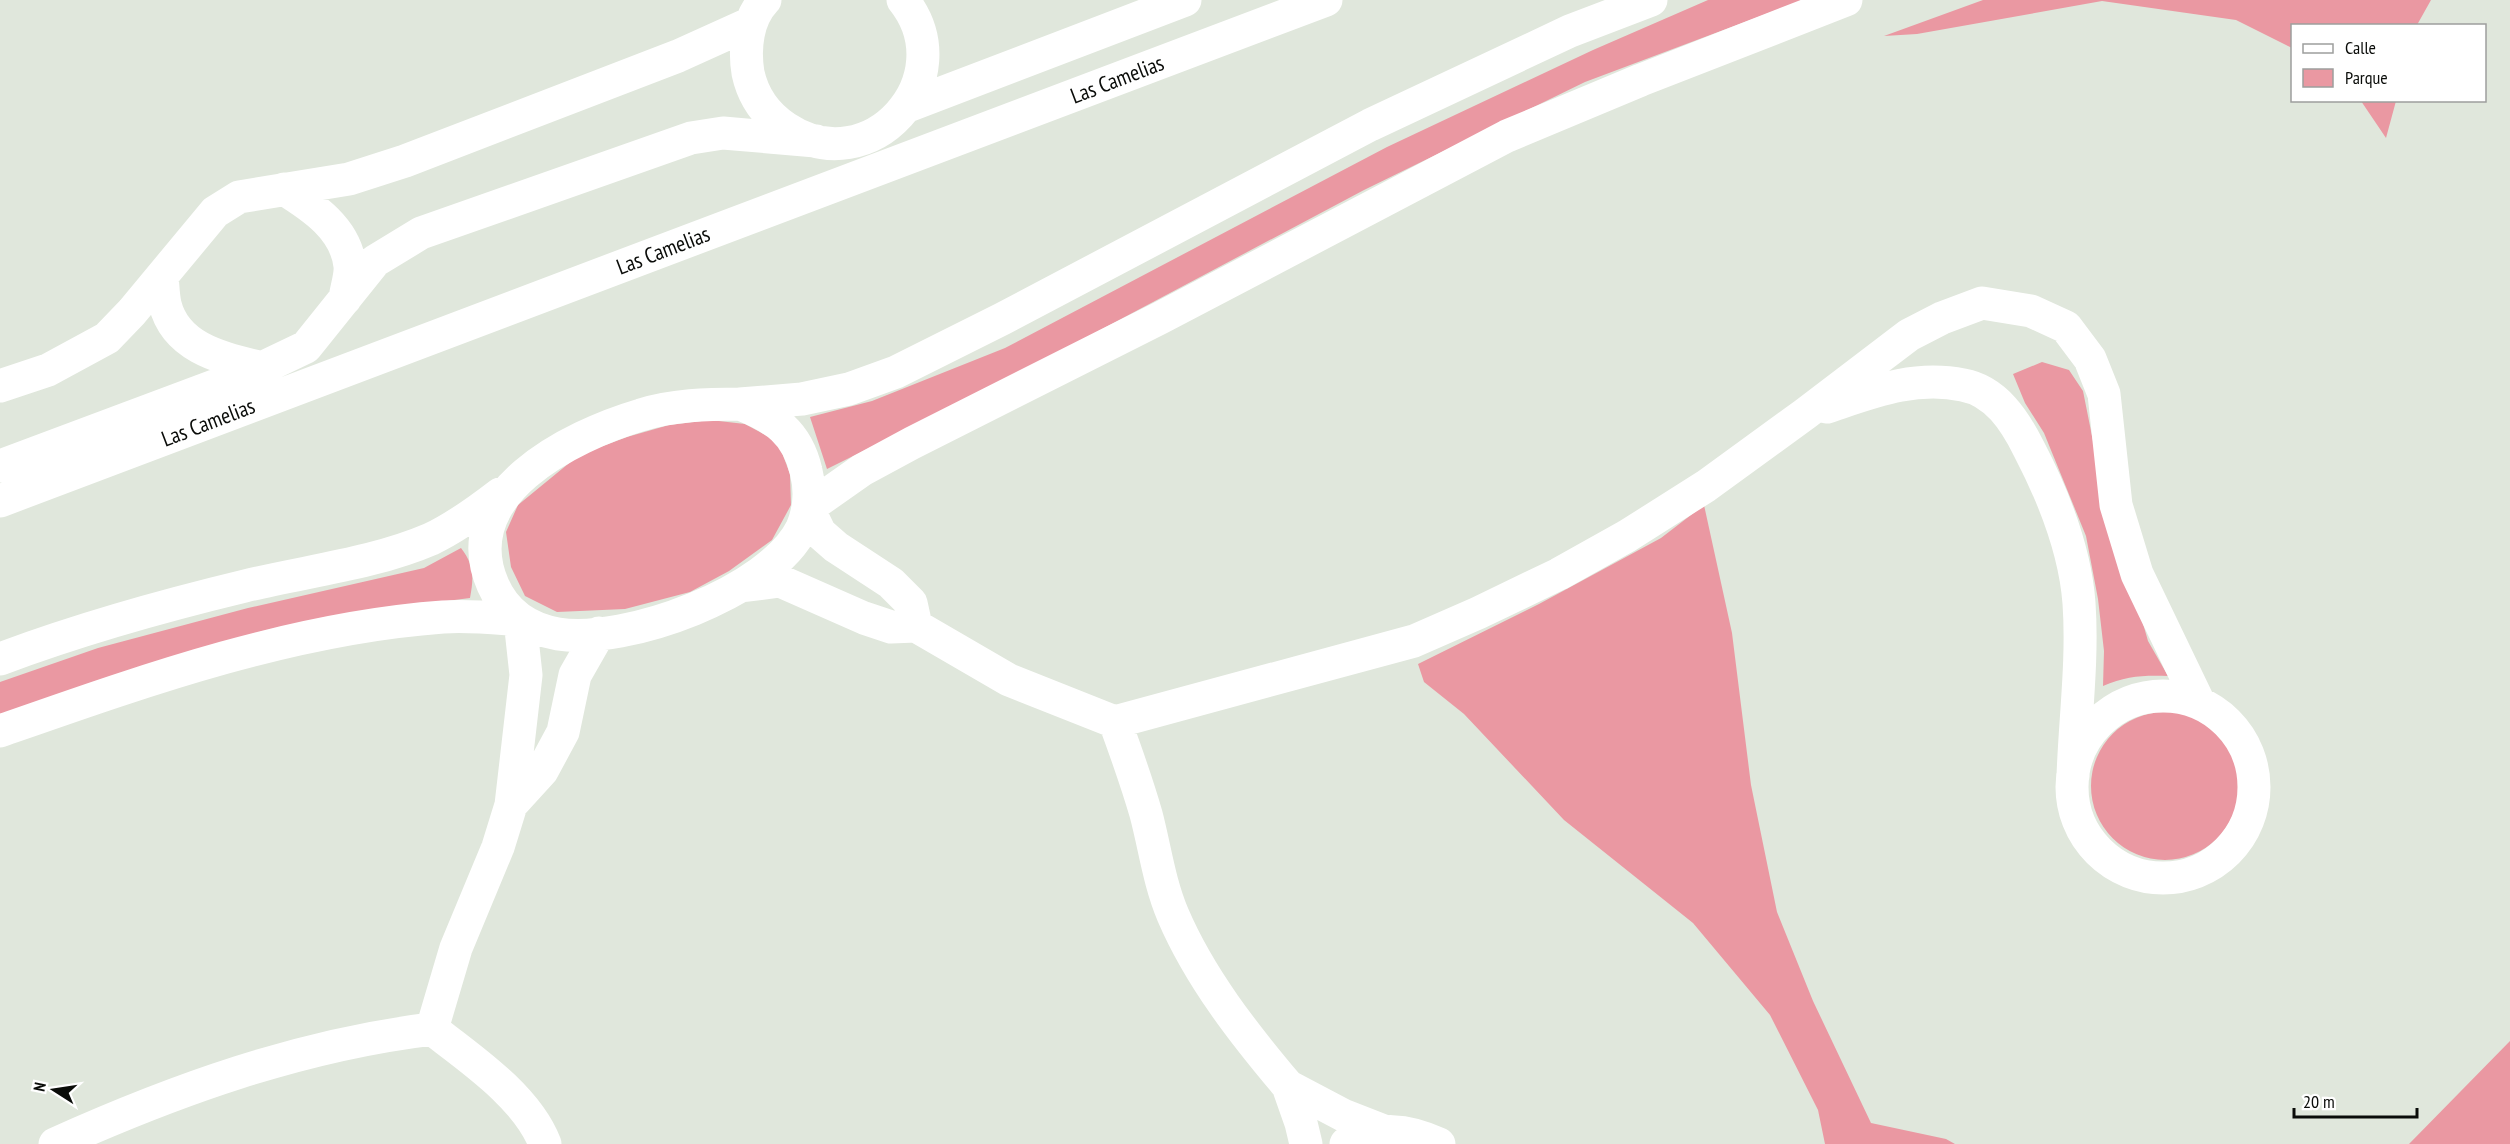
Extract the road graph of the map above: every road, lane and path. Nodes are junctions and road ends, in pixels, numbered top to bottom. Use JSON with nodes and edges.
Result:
{"nodes":[{"id":1,"x":1185,"y":0,"type":"edge"},
{"id":2,"x":1326,"y":0,"type":"edge"},
{"id":3,"x":1651,"y":0,"type":"edge"},
{"id":4,"x":1846,"y":0,"type":"edge"},
{"id":5,"x":915,"y":2,"type":"edge"},
{"id":6,"x":758,"y":11,"type":"edge"},
{"id":7,"x":905,"y":107,"type":"junction"},
{"id":8,"x":816,"y":141,"type":"junction"},
{"id":9,"x":284,"y":189,"type":"junction"},
{"id":10,"x":162,"y":276,"type":"junction"},
{"id":11,"x":345,"y":299,"type":"junction"},
{"id":12,"x":262,"y":368,"type":"junction"},
{"id":13,"x":0,"y":386,"type":"edge"},
{"id":14,"x":740,"y":404,"type":"junction"},
{"id":15,"x":1805,"y":414,"type":"junction"},
{"id":16,"x":0,"y":465,"type":"edge"},
{"id":17,"x":516,"y":482,"type":"junction"},
{"id":18,"x":0,"y":501,"type":"edge"},
{"id":19,"x":808,"y":508,"type":"junction"},
{"id":20,"x":741,"y":585,"type":"junction"},
{"id":21,"x":520,"y":620,"type":"junction"},
{"id":22,"x":916,"y":626,"type":"junction"},
{"id":23,"x":599,"y":633,"type":"junction"},
{"id":24,"x":0,"y":660,"type":"edge"},
{"id":25,"x":2199,"y":703,"type":"junction"},
{"id":26,"x":1115,"y":722,"type":"junction"},
{"id":27,"x":0,"y":731,"type":"edge"},
{"id":28,"x":2073,"y":776,"type":"junction"},
{"id":29,"x":511,"y":805,"type":"junction"},
{"id":30,"x":432,"y":1029,"type":"junction"},
{"id":31,"x":1288,"y":1086,"type":"junction"},
{"id":32,"x":1384,"y":1131,"type":"junction"},
{"id":33,"x":55,"y":1144,"type":"edge"},
{"id":34,"x":545,"y":1144,"type":"edge"},
{"id":35,"x":1306,"y":1144,"type":"edge"},
{"id":36,"x":1346,"y":1144,"type":"edge"},
{"id":37,"x":1439,"y":1144,"type":"edge"}],
"edges":[{"from":1,"to":7,"type":"street"},
{"from":2,"to":18,"type":"street","name":"Las Camelias"},
{"from":3,"to":14,"type":"street"},
{"from":4,"to":19,"type":"street"},
{"from":5,"to":7,"type":"street"},
{"from":6,"to":8,"type":"street"},
{"from":6,"to":9,"type":"street"},
{"from":7,"to":8,"type":"street"},
{"from":8,"to":11,"type":"street"},
{"from":9,"to":10,"type":"street"},
{"from":9,"to":11,"type":"street"},
{"from":10,"to":12,"type":"street"},
{"from":10,"to":13,"type":"street"},
{"from":11,"to":12,"type":"street"},
{"from":12,"to":16,"type":"street"},
{"from":14,"to":17,"type":"street"},
{"from":14,"to":19,"type":"street"},
{"from":15,"to":25,"type":"street"},
{"from":15,"to":26,"type":"street"},
{"from":15,"to":28,"type":"street"},
{"from":17,"to":21,"type":"street"},
{"from":17,"to":24,"type":"street"},
{"from":19,"to":20,"type":"street"},
{"from":19,"to":22,"type":"street"},
{"from":20,"to":22,"type":"street"},
{"from":20,"to":23,"type":"street"},
{"from":21,"to":23,"type":"street"},
{"from":21,"to":27,"type":"street"},
{"from":21,"to":29,"type":"street"},
{"from":22,"to":26,"type":"street"},
{"from":23,"to":29,"type":"street"},
{"from":25,"to":28,"type":"street"},
{"from":25,"to":28,"type":"street"},
{"from":26,"to":31,"type":"street"},
{"from":29,"to":30,"type":"street"},
{"from":30,"to":33,"type":"street"},
{"from":30,"to":34,"type":"street"},
{"from":31,"to":32,"type":"street"},
{"from":31,"to":35,"type":"street"},
{"from":32,"to":36,"type":"street"},
{"from":32,"to":37,"type":"street"}]}
